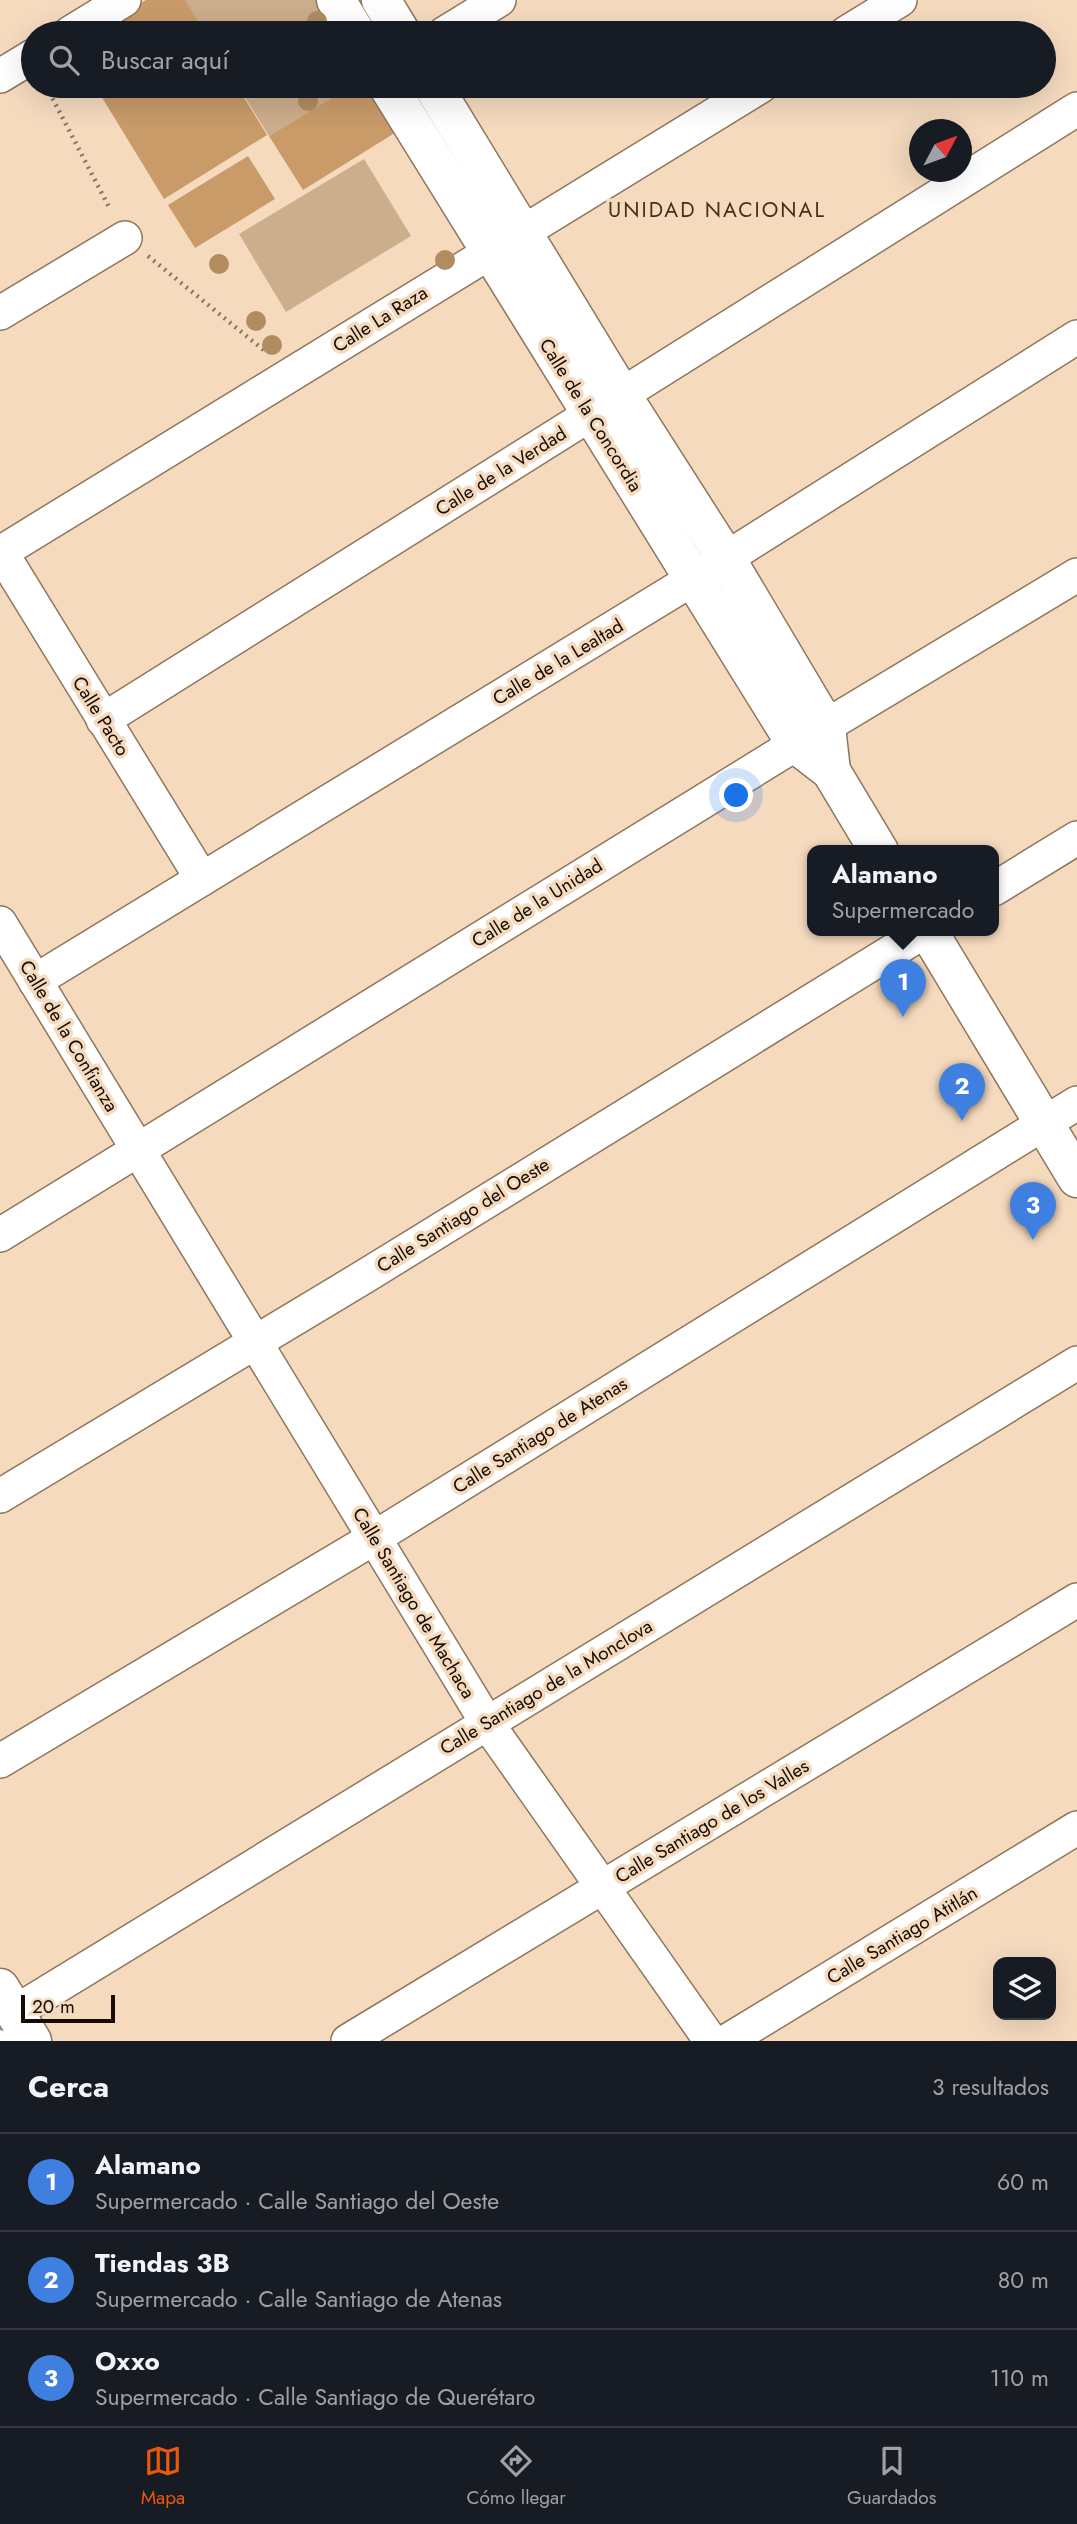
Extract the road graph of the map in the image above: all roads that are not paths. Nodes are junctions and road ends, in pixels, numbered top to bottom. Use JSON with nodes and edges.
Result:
{"nodes":[{"id":1,"x":124,"y":0,"type":"edge"},
{"id":2,"x":336,"y":0,"type":"edge"},
{"id":3,"x":381,"y":0,"type":"edge"},
{"id":4,"x":499,"y":0,"type":"edge"},
{"id":5,"x":900,"y":0,"type":"edge"},
{"id":6,"x":90,"y":21,"type":"edge"},
{"id":7,"x":349,"y":21,"type":"edge"},
{"id":8,"x":394,"y":21,"type":"edge"},
{"id":9,"x":465,"y":21,"type":"edge"},
{"id":10,"x":866,"y":21,"type":"edge"},
{"id":11,"x":21,"y":63,"type":"edge"},
{"id":12,"x":0,"y":76,"type":"edge"},
{"id":13,"x":397,"y":98,"type":"edge"},
{"id":14,"x":439,"y":98,"type":"edge"},
{"id":15,"x":741,"y":98,"type":"edge"},
{"id":16,"x":1077,"y":109,"type":"edge"},
{"id":17,"x":125,"y":238,"type":"dead end"},
{"id":18,"x":506,"y":242,"type":"junction"},
{"id":19,"x":0,"y":313,"type":"edge"},
{"id":20,"x":1077,"y":337,"type":"edge"},
{"id":21,"x":606,"y":405,"type":"junction"},
{"id":22,"x":0,"y":553,"type":"edge"},
{"id":23,"x":725,"y":557,"type":"junction"},
{"id":24,"x":1077,"y":575,"type":"edge"},
{"id":25,"x":693,"y":579,"type":"junction"},
{"id":26,"x":103,"y":720,"type":"junction"},
{"id":27,"x":811,"y":735,"type":"junction"},
{"id":28,"x":1077,"y":838,"type":"edge"},
{"id":29,"x":875,"y":845,"type":"edge"},
{"id":30,"x":202,"y":879,"type":"junction"},
{"id":31,"x":999,"y":886,"type":"edge"},
{"id":32,"x":0,"y":923,"type":"edge"},
{"id":33,"x":918,"y":936,"type":"edge"},
{"id":34,"x":929,"y":936,"type":"edge"},
{"id":35,"x":36,"y":981,"type":"junction"},
{"id":36,"x":1077,"y":1103,"type":"edge"},
{"id":37,"x":1044,"y":1124,"type":"junction"},
{"id":38,"x":138,"y":1150,"type":"junction"},
{"id":39,"x":1077,"y":1178,"type":"edge"},
{"id":40,"x":0,"y":1235,"type":"edge"},
{"id":41,"x":255,"y":1342,"type":"junction"},
{"id":42,"x":1077,"y":1363,"type":"edge"},
{"id":43,"x":0,"y":1496,"type":"edge"},
{"id":44,"x":374,"y":1538,"type":"junction"},
{"id":45,"x":1077,"y":1601,"type":"edge"},
{"id":46,"x":487,"y":1723,"type":"junction"},
{"id":47,"x":0,"y":1761,"type":"edge"},
{"id":48,"x":1077,"y":1828,"type":"edge"},
{"id":49,"x":603,"y":1887,"type":"junction"},
{"id":50,"x":10,"y":2024,"type":"edge"},
{"id":51,"x":348,"y":2041,"type":"edge"},
{"id":52,"x":710,"y":2041,"type":"edge"},
{"id":53,"x":727,"y":2041,"type":"edge"}],
"edges":[{"from":1,"to":6,"type":"street"},
{"from":2,"to":7,"type":"street"},
{"from":3,"to":8,"type":"street"},
{"from":4,"to":9,"type":"street"},
{"from":5,"to":10,"type":"street"},
{"from":11,"to":12,"type":"street"},
{"from":13,"to":18,"type":"street","name":"Calle de la Concordia"},
{"from":14,"to":18,"type":"street","name":"Calle de la Concordia"},
{"from":15,"to":18,"type":"street","name":"Calle La Raza"},
{"from":16,"to":21,"type":"street","name":"Calle de la Verdad"},
{"from":17,"to":19,"type":"street"},
{"from":18,"to":21,"type":"street","name":"Calle de la Concordia"},
{"from":18,"to":22,"type":"street","name":"Calle La Raza"},
{"from":20,"to":23,"type":"street","name":"Calle de la Lealtad"},
{"from":21,"to":23,"type":"street","name":"Calle de la Concordia"},
{"from":21,"to":25,"type":"street","name":"Calle de la Concordia"},
{"from":21,"to":26,"type":"street","name":"Calle de la Verdad"},
{"from":22,"to":26,"type":"street","name":"Calle Pacto"},
{"from":23,"to":25,"type":"street","name":"Calle de la Lealtad"},
{"from":23,"to":27,"type":"street","name":"Calle de la Concordia"},
{"from":24,"to":27,"type":"street","name":"Calle de la Unidad"},
{"from":25,"to":27,"type":"street","name":"Calle de la Concordia"},
{"from":25,"to":30,"type":"street","name":"Calle de la Lealtad"},
{"from":26,"to":30,"type":"street","name":"Calle Pacto"},
{"from":27,"to":29,"type":"street"},
{"from":27,"to":38,"type":"street","name":"Calle de la Unidad"},
{"from":28,"to":31,"type":"street"},
{"from":30,"to":35,"type":"street","name":"Calle de la Lealtad"},
{"from":32,"to":35,"type":"street","name":"Calle de la Confianza"},
{"from":33,"to":41,"type":"street","name":"Calle Santiago del Oeste"},
{"from":34,"to":37,"type":"street"},
{"from":35,"to":38,"type":"street","name":"Calle de la Confianza"},
{"from":36,"to":37,"type":"street","name":"Calle Santiago de Atenas"},
{"from":37,"to":39,"type":"street"},
{"from":37,"to":44,"type":"street","name":"Calle Santiago de Atenas"},
{"from":38,"to":40,"type":"street","name":"Calle de la Unidad"},
{"from":38,"to":41,"type":"street","name":"Calle Santiago de Machaca"},
{"from":41,"to":43,"type":"street","name":"Calle Santiago del Oeste"},
{"from":41,"to":44,"type":"street","name":"Calle Santiago de Machaca"},
{"from":42,"to":46,"type":"street","name":"Calle Santiago de la Monclova"},
{"from":44,"to":46,"type":"street","name":"Calle Santiago de Machaca"},
{"from":44,"to":47,"type":"street","name":"Calle Santiago de Atenas"},
{"from":45,"to":49,"type":"street","name":"Calle Santiago de los Valles"},
{"from":46,"to":49,"type":"street","name":"Calle Santiago de Machaca"},
{"from":46,"to":50,"type":"street","name":"Calle Santiago de la Monclova"},
{"from":48,"to":53,"type":"street","name":"Calle Santiago Atitlán"},
{"from":49,"to":51,"type":"street","name":"Calle Santiago de los Valles"},
{"from":49,"to":52,"type":"street","name":"Calle Santiago de Machaca"}]}
